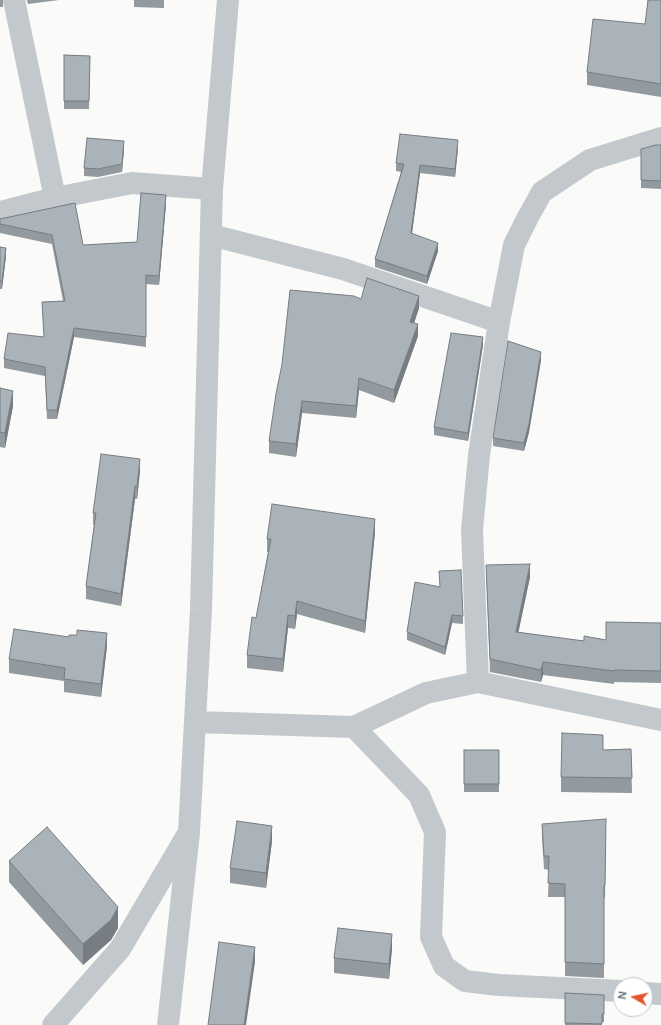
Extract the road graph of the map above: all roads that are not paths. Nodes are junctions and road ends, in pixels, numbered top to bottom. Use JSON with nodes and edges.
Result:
{"nodes":[{"id":1,"x":14,"y":0,"type":"edge"},
{"id":2,"x":228,"y":0,"type":"edge"},
{"id":3,"x":661,"y":138,"type":"edge"},
{"id":4,"x":212,"y":189,"type":"junction"},
{"id":5,"x":55,"y":198,"type":"junction"},
{"id":6,"x":0,"y":212,"type":"edge"},
{"id":7,"x":211,"y":235,"type":"junction"},
{"id":8,"x":498,"y":322,"type":"junction"},
{"id":9,"x":478,"y":682,"type":"junction"},
{"id":10,"x":661,"y":720,"type":"edge"},
{"id":11,"x":196,"y":722,"type":"junction"},
{"id":12,"x":354,"y":727,"type":"junction"},
{"id":13,"x":189,"y":832,"type":"junction"},
{"id":14,"x":613,"y":992,"type":"edge"},
{"id":15,"x":53,"y":1025,"type":"edge"},
{"id":16,"x":168,"y":1025,"type":"edge"}],
"edges":[{"from":1,"to":5,"type":"street"},
{"from":2,"to":4,"type":"street"},
{"from":3,"to":8,"type":"street"},
{"from":4,"to":5,"type":"street"},
{"from":4,"to":7,"type":"street"},
{"from":5,"to":6,"type":"street"},
{"from":7,"to":8,"type":"street"},
{"from":7,"to":11,"type":"street"},
{"from":8,"to":9,"type":"street"},
{"from":9,"to":10,"type":"street"},
{"from":9,"to":12,"type":"street"},
{"from":11,"to":12,"type":"street"},
{"from":11,"to":13,"type":"street"},
{"from":12,"to":14,"type":"street"},
{"from":13,"to":15,"type":"street"},
{"from":13,"to":16,"type":"street"}]}
